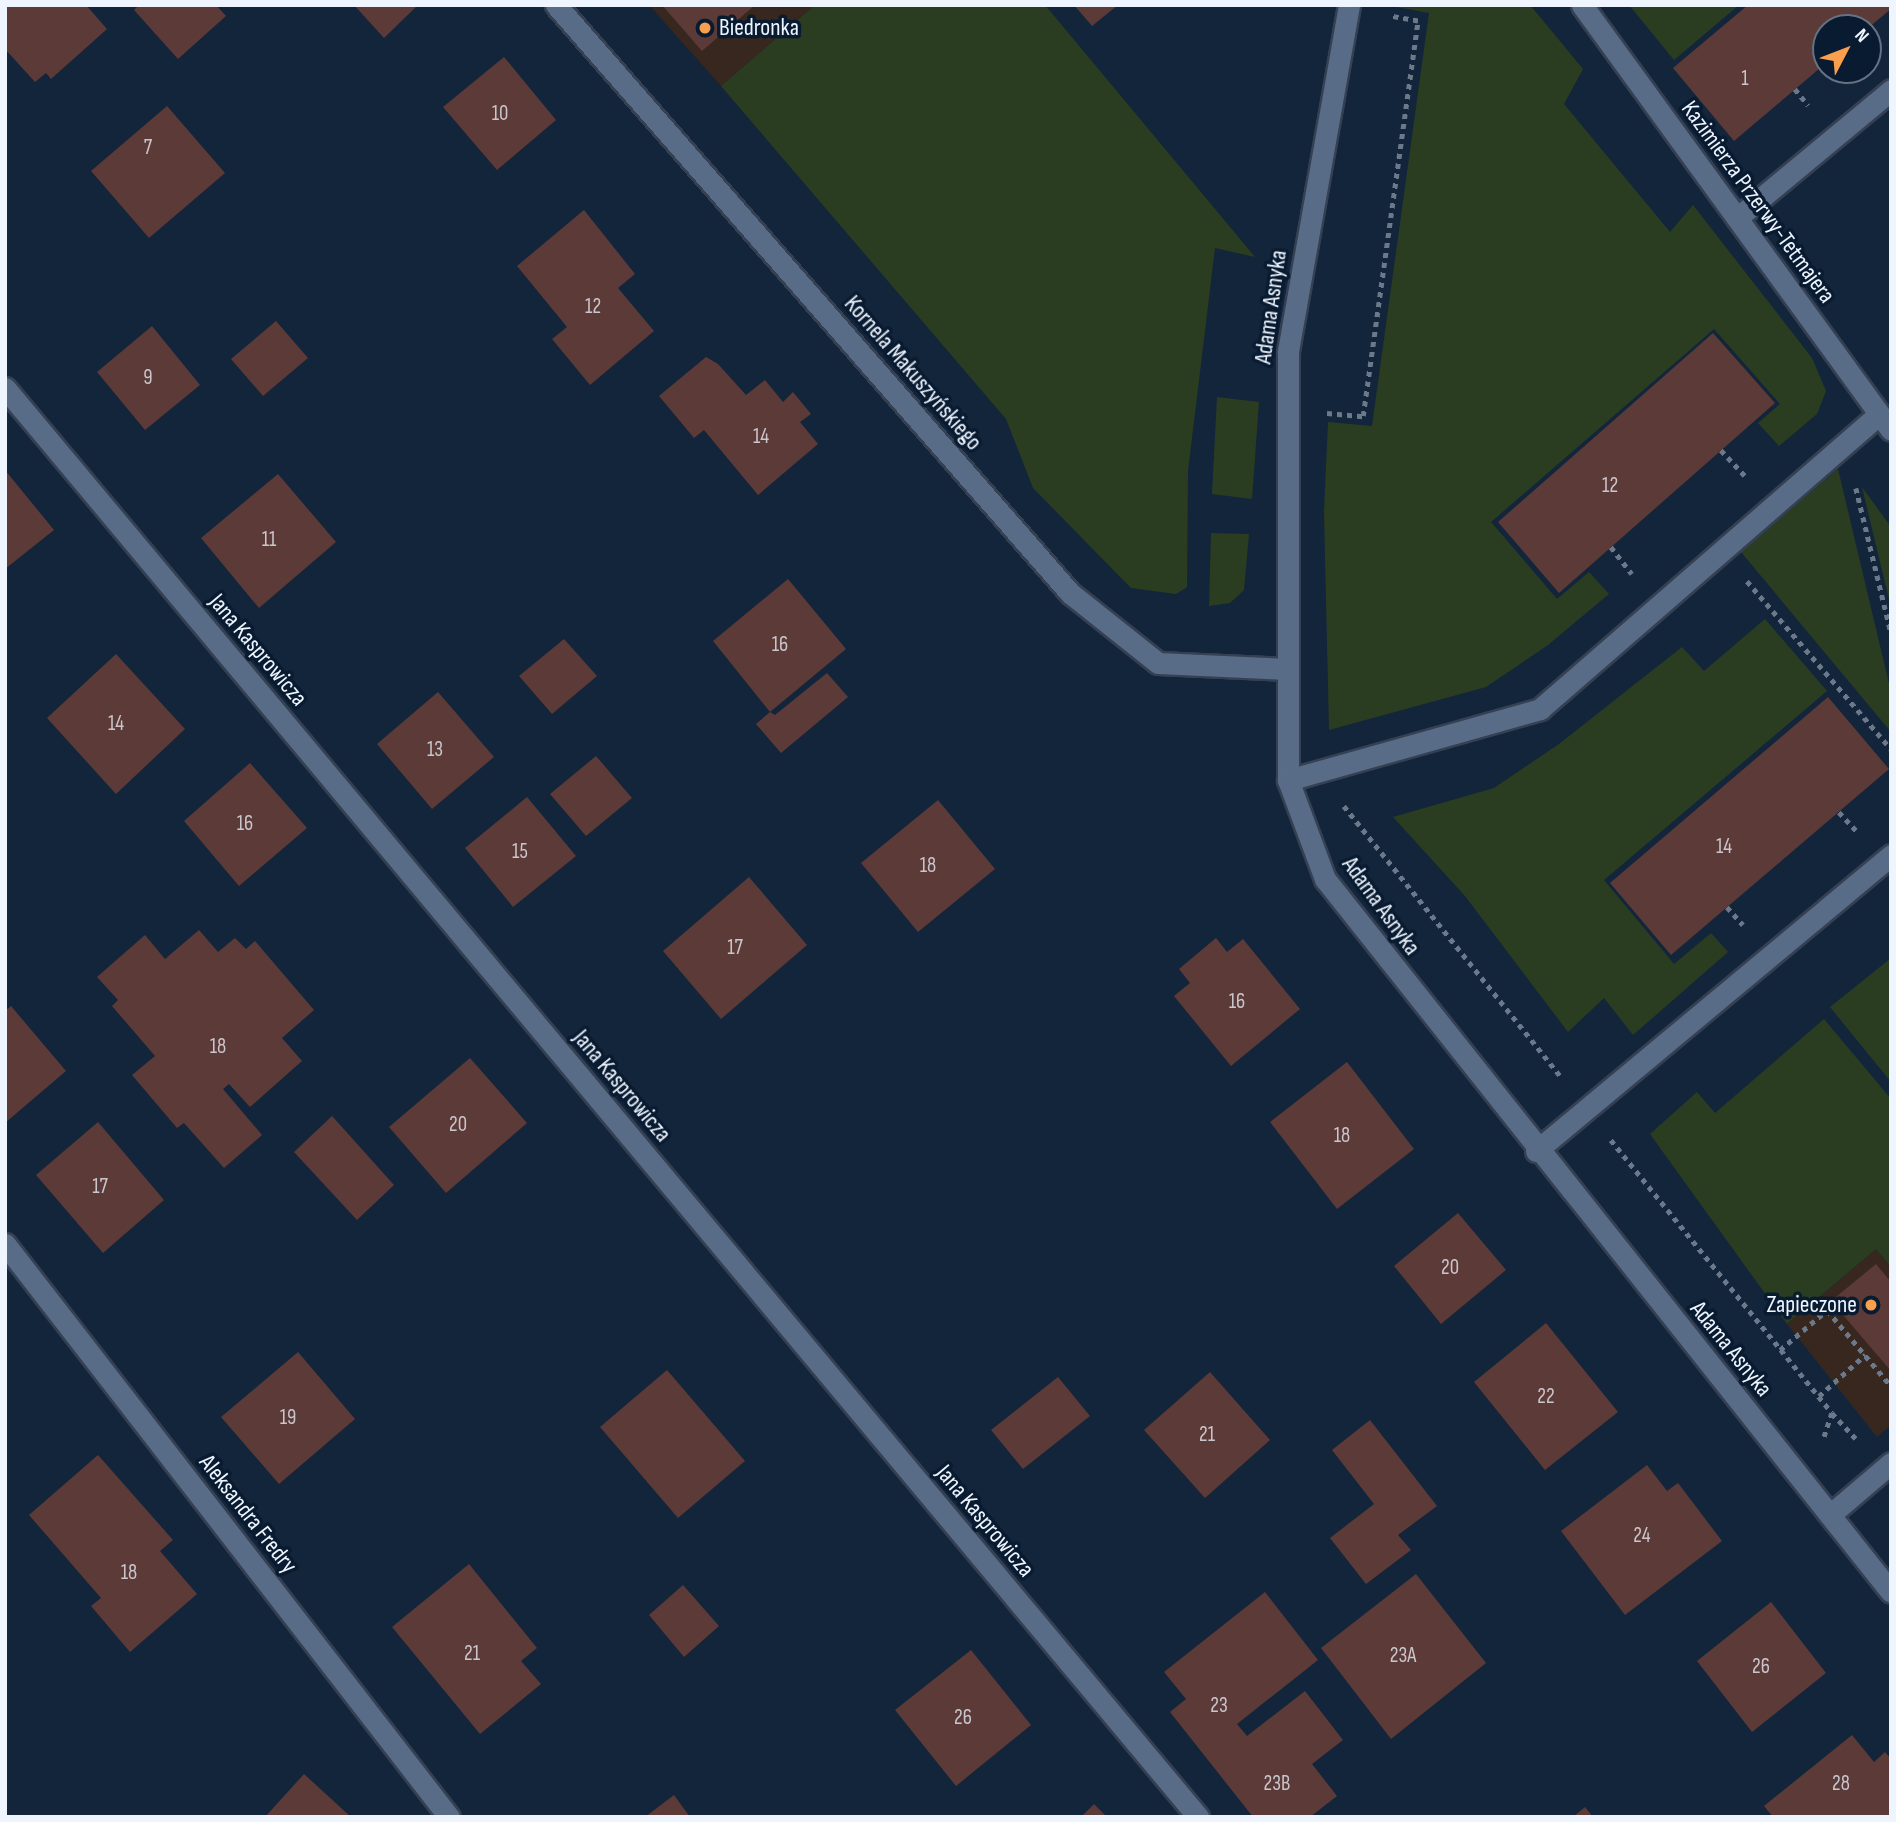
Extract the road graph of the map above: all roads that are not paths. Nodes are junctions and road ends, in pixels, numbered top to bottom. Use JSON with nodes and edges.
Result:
{"nodes":[{"id":1,"x":556,"y":5,"type":"edge"},
{"id":2,"x":1349,"y":5,"type":"edge"},
{"id":3,"x":1582,"y":5,"type":"edge"},
{"id":4,"x":1891,"y":90,"type":"edge"},
{"id":5,"x":1737,"y":218,"type":"junction"},
{"id":6,"x":5,"y":388,"type":"edge"},
{"id":7,"x":1885,"y":422,"type":"edge"},
{"id":8,"x":1288,"y":669,"type":"junction"},
{"id":9,"x":1288,"y":780,"type":"junction"},
{"id":10,"x":1891,"y":855,"type":"edge"},
{"id":11,"x":1536,"y":1151,"type":"junction"},
{"id":12,"x":5,"y":1244,"type":"edge"},
{"id":13,"x":1891,"y":1463,"type":"edge"},
{"id":14,"x":1831,"y":1514,"type":"junction"},
{"id":15,"x":1891,"y":1592,"type":"edge"},
{"id":16,"x":449,"y":1817,"type":"edge"},
{"id":17,"x":1198,"y":1817,"type":"edge"}],
"edges":[{"from":1,"to":8,"type":"street","name":"Kornela Makuszyńskiego"},
{"from":2,"to":8,"type":"street","name":"Adama Asnyka"},
{"from":3,"to":5,"type":"street","name":"Kazimierza Przerwy-Tetmajera"},
{"from":4,"to":5,"type":"street"},
{"from":5,"to":7,"type":"street","name":"Kazimierza Przerwy-Tetmajera"},
{"from":6,"to":17,"type":"street","name":"Jana Kasprowicza"},
{"from":7,"to":9,"type":"street"},
{"from":8,"to":9,"type":"street","name":"Adama Asnyka"},
{"from":9,"to":11,"type":"street","name":"Adama Asnyka"},
{"from":10,"to":11,"type":"street"},
{"from":11,"to":14,"type":"street","name":"Adama Asnyka"},
{"from":12,"to":16,"type":"street","name":"Aleksandra Fredry"},
{"from":13,"to":14,"type":"street"},
{"from":14,"to":15,"type":"street","name":"Adama Asnyka"}]}
